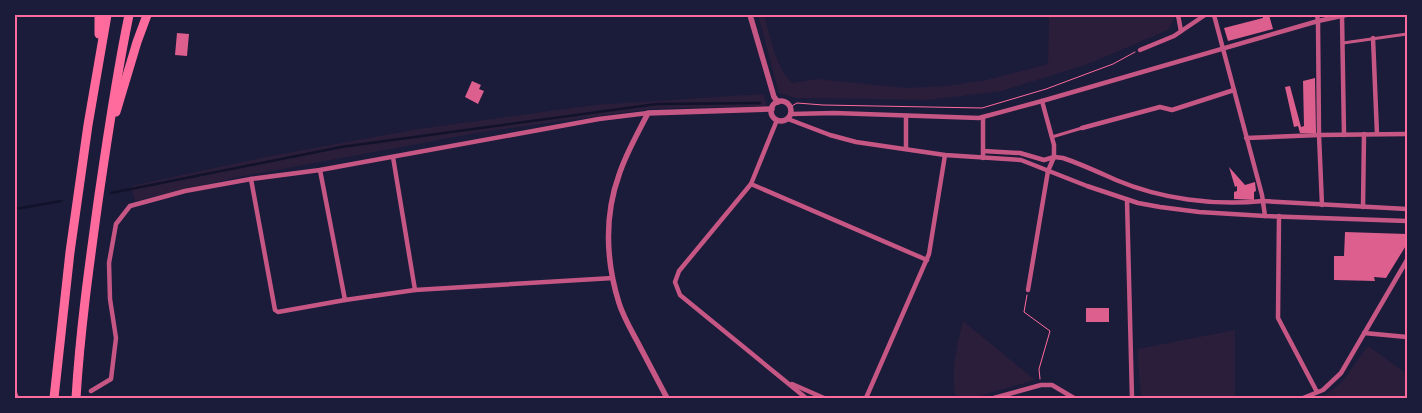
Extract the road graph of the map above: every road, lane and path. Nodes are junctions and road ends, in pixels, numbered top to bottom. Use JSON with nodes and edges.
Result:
{"nodes":[{"id":1,"x":99,"y":15,"type":"edge"},
{"id":2,"x":107,"y":15,"type":"edge"},
{"id":3,"x":129,"y":15,"type":"edge"},
{"id":4,"x":147,"y":15,"type":"edge"},
{"id":5,"x":750,"y":15,"type":"edge"},
{"id":6,"x":1178,"y":15,"type":"edge"},
{"id":7,"x":1205,"y":15,"type":"edge"},
{"id":8,"x":1214,"y":15,"type":"edge"},
{"id":9,"x":1316,"y":15,"type":"edge"},
{"id":10,"x":1344,"y":15,"type":"edge"},
{"id":11,"x":1318,"y":21,"type":"junction"},
{"id":12,"x":1181,"y":32,"type":"junction"},
{"id":13,"x":1407,"y":34,"type":"edge"},
{"id":14,"x":1373,"y":38,"type":"junction"},
{"id":15,"x":1343,"y":43,"type":"junction"},
{"id":16,"x":1223,"y":49,"type":"junction"},
{"id":17,"x":1140,"y":50,"type":"joint"},
{"id":18,"x":99,"y":57,"type":"junction"},
{"id":19,"x":1234,"y":90,"type":"junction"},
{"id":20,"x":778,"y":102,"type":"junction"},
{"id":21,"x":1042,"y":102,"type":"junction"},
{"id":22,"x":772,"y":109,"type":"junction"},
{"id":23,"x":648,"y":113,"type":"junction"},
{"id":24,"x":790,"y":113,"type":"junction"},
{"id":25,"x":906,"y":116,"type":"junction"},
{"id":26,"x":983,"y":117,"type":"junction"},
{"id":27,"x":777,"y":120,"type":"junction"},
{"id":28,"x":1082,"y":128,"type":"joint"},
{"id":29,"x":1344,"y":134,"type":"junction"},
{"id":30,"x":1364,"y":134,"type":"junction"},
{"id":31,"x":1377,"y":134,"type":"junction"},
{"id":32,"x":1407,"y":134,"type":"edge"},
{"id":33,"x":1320,"y":135,"type":"junction"},
{"id":34,"x":1051,"y":137,"type":"junction"},
{"id":35,"x":1246,"y":138,"type":"junction"},
{"id":36,"x":106,"y":146,"type":"junction"},
{"id":37,"x":906,"y":149,"type":"junction"},
{"id":38,"x":983,"y":151,"type":"junction"},
{"id":39,"x":944,"y":155,"type":"junction"},
{"id":40,"x":393,"y":157,"type":"junction"},
{"id":41,"x":1054,"y":157,"type":"junction"},
{"id":42,"x":983,"y":158,"type":"junction"},
{"id":43,"x":320,"y":170,"type":"junction"},
{"id":44,"x":1048,"y":171,"type":"junction"},
{"id":45,"x":251,"y":179,"type":"junction"},
{"id":46,"x":751,"y":184,"type":"junction"},
{"id":47,"x":1127,"y":200,"type":"junction"},
{"id":48,"x":1263,"y":202,"type":"junction"},
{"id":49,"x":1322,"y":205,"type":"junction"},
{"id":50,"x":1363,"y":207,"type":"junction"},
{"id":51,"x":1407,"y":209,"type":"edge"},
{"id":52,"x":1266,"y":216,"type":"junction"},
{"id":53,"x":1279,"y":216,"type":"junction"},
{"id":54,"x":1407,"y":221,"type":"edge"},
{"id":55,"x":927,"y":260,"type":"junction"},
{"id":56,"x":1407,"y":260,"type":"edge"},
{"id":57,"x":613,"y":278,"type":"junction"},
{"id":58,"x":415,"y":290,"type":"junction"},
{"id":59,"x":1028,"y":290,"type":"joint"},
{"id":60,"x":345,"y":300,"type":"junction"},
{"id":61,"x":1364,"y":333,"type":"junction"},
{"id":62,"x":1407,"y":337,"type":"edge"},
{"id":63,"x":788,"y":382,"type":"junction"},
{"id":64,"x":1046,"y":385,"type":"junction"},
{"id":65,"x":91,"y":391,"type":"dead end"},
{"id":66,"x":1317,"y":392,"type":"junction"},
{"id":67,"x":15,"y":394,"type":"edge"},
{"id":68,"x":17,"y":398,"type":"edge"},
{"id":69,"x":54,"y":398,"type":"edge"},
{"id":70,"x":76,"y":398,"type":"edge"},
{"id":71,"x":667,"y":398,"type":"edge"},
{"id":72,"x":806,"y":398,"type":"edge"},
{"id":73,"x":824,"y":398,"type":"edge"},
{"id":74,"x":866,"y":398,"type":"edge"},
{"id":75,"x":994,"y":398,"type":"edge"},
{"id":76,"x":1074,"y":398,"type":"edge"},
{"id":77,"x":1132,"y":398,"type":"edge"},
{"id":78,"x":1303,"y":398,"type":"edge"}],
"edges":[{"from":1,"to":18,"type":"highway"},
{"from":2,"to":18,"type":"highway"},
{"from":3,"to":36,"type":"highway"},
{"from":4,"to":36,"type":"highway"},
{"from":5,"to":20,"type":"street"},
{"from":6,"to":12,"type":"street"},
{"from":7,"to":12,"type":"street"},
{"from":8,"to":16,"type":"street"},
{"from":9,"to":11,"type":"street"},
{"from":10,"to":11,"type":"street"},
{"from":10,"to":15,"type":"street"},
{"from":11,"to":16,"type":"street"},
{"from":11,"to":33,"type":"street"},
{"from":12,"to":17,"type":"street"},
{"from":13,"to":14,"type":"street"},
{"from":14,"to":15,"type":"street"},
{"from":14,"to":31,"type":"street"},
{"from":15,"to":29,"type":"street"},
{"from":16,"to":19,"type":"street"},
{"from":16,"to":21,"type":"street"},
{"from":17,"to":24,"type":"path"},
{"from":18,"to":69,"type":"highway"},
{"from":19,"to":28,"type":"street"},
{"from":19,"to":35,"type":"street"},
{"from":20,"to":22,"type":"street"},
{"from":20,"to":24,"type":"street"},
{"from":21,"to":26,"type":"street"},
{"from":21,"to":34,"type":"street"},
{"from":22,"to":23,"type":"street"},
{"from":22,"to":27,"type":"street"},
{"from":23,"to":40,"type":"street"},
{"from":23,"to":57,"type":"street"},
{"from":24,"to":25,"type":"street"},
{"from":24,"to":27,"type":"street"},
{"from":24,"to":37,"type":"street"},
{"from":25,"to":26,"type":"street"},
{"from":25,"to":37,"type":"street"},
{"from":26,"to":38,"type":"street"},
{"from":27,"to":46,"type":"street"},
{"from":28,"to":34,"type":"street"},
{"from":29,"to":30,"type":"street"},
{"from":29,"to":33,"type":"street"},
{"from":30,"to":31,"type":"street"},
{"from":30,"to":50,"type":"street"},
{"from":31,"to":32,"type":"street"},
{"from":33,"to":35,"type":"street"},
{"from":33,"to":49,"type":"street"},
{"from":34,"to":41,"type":"street"},
{"from":35,"to":48,"type":"street"},
{"from":36,"to":70,"type":"highway"},
{"from":37,"to":39,"type":"street"},
{"from":38,"to":41,"type":"street"},
{"from":38,"to":42,"type":"street"},
{"from":39,"to":42,"type":"street"},
{"from":39,"to":55,"type":"street"},
{"from":40,"to":43,"type":"street"},
{"from":40,"to":58,"type":"street"},
{"from":41,"to":44,"type":"street"},
{"from":41,"to":48,"type":"street"},
{"from":42,"to":44,"type":"street"},
{"from":43,"to":45,"type":"street"},
{"from":43,"to":60,"type":"street"},
{"from":44,"to":47,"type":"street"},
{"from":44,"to":59,"type":"street"},
{"from":45,"to":60,"type":"street"},
{"from":45,"to":65,"type":"street"},
{"from":46,"to":55,"type":"street"},
{"from":46,"to":63,"type":"street"},
{"from":47,"to":52,"type":"street"},
{"from":47,"to":77,"type":"street"},
{"from":48,"to":49,"type":"street"},
{"from":48,"to":52,"type":"street"},
{"from":49,"to":50,"type":"street"},
{"from":50,"to":51,"type":"street"},
{"from":52,"to":53,"type":"street"},
{"from":53,"to":54,"type":"street"},
{"from":53,"to":66,"type":"street"},
{"from":55,"to":74,"type":"street"},
{"from":56,"to":61,"type":"street"},
{"from":57,"to":58,"type":"street"},
{"from":57,"to":71,"type":"street"},
{"from":58,"to":60,"type":"street"},
{"from":59,"to":64,"type":"path"},
{"from":61,"to":62,"type":"street"},
{"from":61,"to":66,"type":"street"},
{"from":63,"to":72,"type":"street"},
{"from":63,"to":73,"type":"street"},
{"from":64,"to":75,"type":"street"},
{"from":64,"to":76,"type":"street"},
{"from":66,"to":78,"type":"street"},
{"from":67,"to":68,"type":"street"}]}
